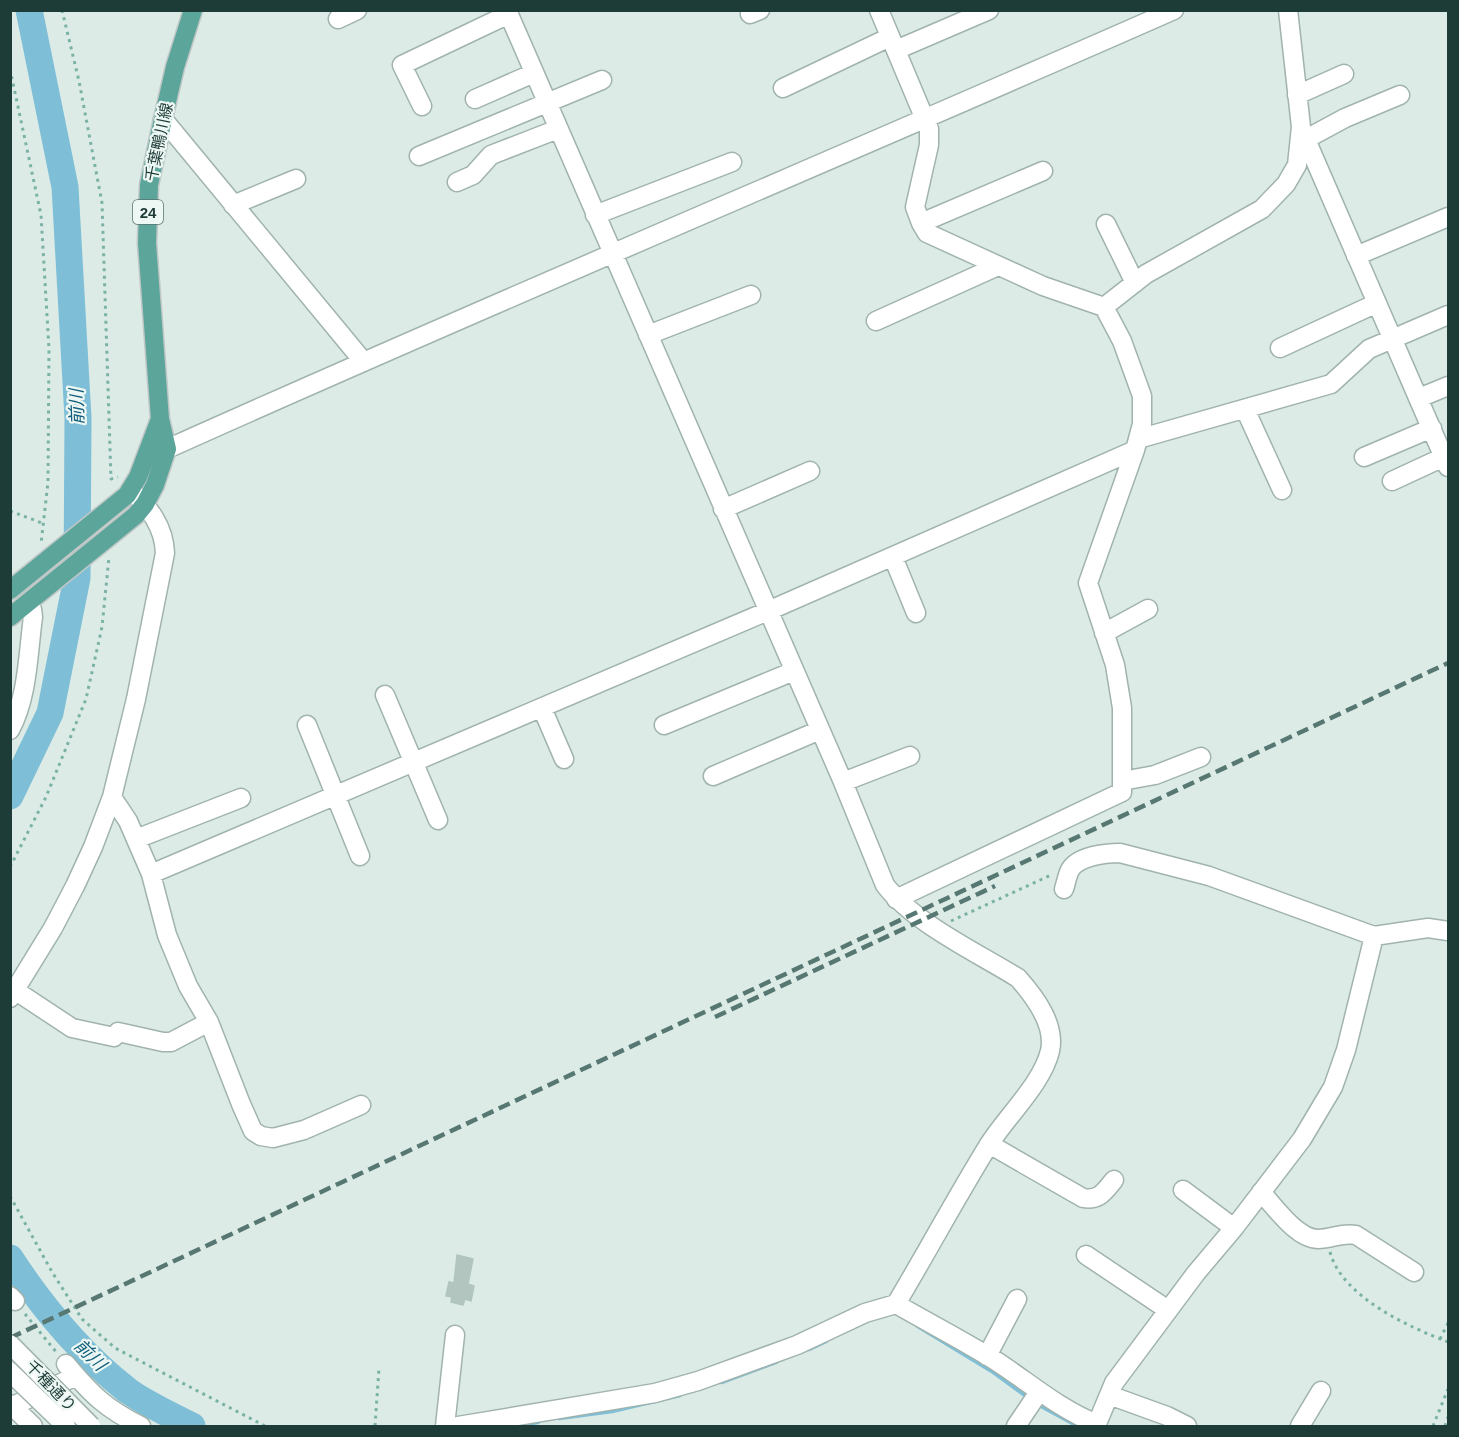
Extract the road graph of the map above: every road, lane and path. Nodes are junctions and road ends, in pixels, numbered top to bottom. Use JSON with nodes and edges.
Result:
{"nodes":[{"id":1,"x":62,"y":10,"type":"edge"},
{"id":2,"x":193,"y":10,"type":"edge"},
{"id":3,"x":357,"y":10,"type":"edge"},
{"id":4,"x":879,"y":10,"type":"edge"},
{"id":5,"x":989,"y":10,"type":"edge"},
{"id":6,"x":1174,"y":10,"type":"edge"},
{"id":7,"x":1288,"y":10,"type":"edge"},
{"id":8,"x":508,"y":12,"type":"edge"},
{"id":9,"x":338,"y":19,"type":"dead end"},
{"id":10,"x":893,"y":43,"type":"junction"},
{"id":11,"x":10,"y":69,"type":"edge"},
{"id":12,"x":534,"y":73,"type":"junction"},
{"id":13,"x":1344,"y":74,"type":"dead end"},
{"id":14,"x":602,"y":80,"type":"dead end"},
{"id":15,"x":783,"y":88,"type":"dead end"},
{"id":16,"x":1297,"y":94,"type":"junction"},
{"id":17,"x":1400,"y":95,"type":"dead end"},
{"id":18,"x":475,"y":99,"type":"dead end"},
{"id":19,"x":547,"y":102,"type":"junction"},
{"id":20,"x":422,"y":106,"type":"dead end"},
{"id":21,"x":163,"y":119,"type":"junction"},
{"id":22,"x":926,"y":119,"type":"junction"},
{"id":23,"x":558,"y":129,"type":"junction"},
{"id":24,"x":1303,"y":133,"type":"junction"},
{"id":25,"x":419,"y":156,"type":"dead end"},
{"id":26,"x":732,"y":162,"type":"dead end"},
{"id":27,"x":1043,"y":171,"type":"dead end"},
{"id":28,"x":296,"y":179,"type":"dead end"},
{"id":29,"x":457,"y":182,"type":"dead end"},
{"id":30,"x":233,"y":204,"type":"junction"},
{"id":31,"x":595,"y":215,"type":"junction"},
{"id":32,"x":1449,"y":217,"type":"edge"},
{"id":33,"x":921,"y":223,"type":"junction"},
{"id":34,"x":1106,"y":224,"type":"dead end"},
{"id":35,"x":612,"y":253,"type":"junction"},
{"id":36,"x":1356,"y":256,"type":"junction"},
{"id":37,"x":998,"y":266,"type":"junction"},
{"id":38,"x":1135,"y":283,"type":"junction"},
{"id":39,"x":751,"y":295,"type":"dead end"},
{"id":40,"x":1377,"y":303,"type":"junction"},
{"id":41,"x":1104,"y":307,"type":"junction"},
{"id":42,"x":1449,"y":315,"type":"edge"},
{"id":43,"x":876,"y":321,"type":"dead end"},
{"id":44,"x":648,"y":335,"type":"junction"},
{"id":45,"x":1393,"y":339,"type":"junction"},
{"id":46,"x":1280,"y":348,"type":"dead end"},
{"id":47,"x":363,"y":361,"type":"junction"},
{"id":48,"x":1449,"y":386,"type":"edge"},
{"id":49,"x":1419,"y":398,"type":"junction"},
{"id":50,"x":1245,"y":409,"type":"junction"},
{"id":51,"x":160,"y":420,"type":"junction"},
{"id":52,"x":1432,"y":428,"type":"junction"},
{"id":53,"x":1136,"y":444,"type":"junction"},
{"id":54,"x":167,"y":449,"type":"junction"},
{"id":55,"x":1364,"y":457,"type":"dead end"},
{"id":56,"x":1447,"y":460,"type":"edge"},
{"id":57,"x":810,"y":471,"type":"dead end"},
{"id":58,"x":1392,"y":481,"type":"dead end"},
{"id":59,"x":126,"y":483,"type":"junction"},
{"id":60,"x":1281,"y":490,"type":"dead end"},
{"id":61,"x":145,"y":504,"type":"junction"},
{"id":62,"x":723,"y":509,"type":"junction"},
{"id":63,"x":10,"y":511,"type":"edge"},
{"id":64,"x":43,"y":524,"type":"junction"},
{"id":65,"x":110,"y":542,"type":"junction"},
{"id":66,"x":893,"y":556,"type":"junction"},
{"id":67,"x":45,"y":563,"type":"junction"},
{"id":68,"x":10,"y":590,"type":"edge"},
{"id":69,"x":33,"y":599,"type":"junction"},
{"id":70,"x":1148,"y":609,"type":"dead end"},
{"id":71,"x":768,"y":611,"type":"junction"},
{"id":72,"x":916,"y":613,"type":"dead end"},
{"id":73,"x":10,"y":617,"type":"edge"},
{"id":74,"x":1104,"y":633,"type":"junction"},
{"id":75,"x":794,"y":671,"type":"junction"},
{"id":76,"x":385,"y":695,"type":"dead end"},
{"id":77,"x":542,"y":708,"type":"junction"},
{"id":78,"x":307,"y":725,"type":"dead end"},
{"id":79,"x":664,"y":725,"type":"dead end"},
{"id":80,"x":10,"y":730,"type":"edge"},
{"id":81,"x":820,"y":730,"type":"junction"},
{"id":82,"x":910,"y":756,"type":"dead end"},
{"id":83,"x":1201,"y":757,"type":"dead end"},
{"id":84,"x":564,"y":759,"type":"dead end"},
{"id":85,"x":415,"y":762,"type":"junction"},
{"id":86,"x":713,"y":776,"type":"dead end"},
{"id":87,"x":1122,"y":781,"type":"junction"},
{"id":88,"x":843,"y":782,"type":"junction"},
{"id":89,"x":336,"y":795,"type":"junction"},
{"id":90,"x":112,"y":796,"type":"junction"},
{"id":91,"x":241,"y":798,"type":"dead end"},
{"id":92,"x":438,"y":820,"type":"dead end"},
{"id":93,"x":136,"y":839,"type":"junction"},
{"id":94,"x":360,"y":856,"type":"dead end"},
{"id":95,"x":10,"y":867,"type":"edge"},
{"id":96,"x":1071,"y":869,"type":"junction"},
{"id":97,"x":151,"y":874,"type":"junction"},
{"id":98,"x":1064,"y":889,"type":"dead end"},
{"id":99,"x":896,"y":899,"type":"junction"},
{"id":100,"x":936,"y":929,"type":"junction"},
{"id":101,"x":1449,"y":931,"type":"edge"},
{"id":102,"x":1374,"y":936,"type":"junction"},
{"id":103,"x":13,"y":994,"type":"edge"},
{"id":104,"x":209,"y":1022,"type":"junction"},
{"id":105,"x":361,"y":1105,"type":"dead end"},
{"id":106,"x":989,"y":1144,"type":"junction"},
{"id":107,"x":1114,"y":1180,"type":"dead end"},
{"id":108,"x":1183,"y":1190,"type":"dead end"},
{"id":109,"x":1260,"y":1192,"type":"junction"},
{"id":110,"x":10,"y":1196,"type":"edge"},
{"id":111,"x":1234,"y":1228,"type":"junction"},
{"id":112,"x":1327,"y":1239,"type":"junction"},
{"id":113,"x":1086,"y":1255,"type":"dead end"},
{"id":114,"x":1414,"y":1272,"type":"dead end"},
{"id":115,"x":13,"y":1299,"type":"edge"},
{"id":116,"x":1017,"y":1299,"type":"dead end"},
{"id":117,"x":896,"y":1304,"type":"junction"},
{"id":118,"x":1168,"y":1310,"type":"junction"},
{"id":119,"x":1449,"y":1323,"type":"edge"},
{"id":120,"x":455,"y":1335,"type":"dead end"},
{"id":121,"x":1440,"y":1339,"type":"junction"},
{"id":122,"x":1449,"y":1342,"type":"edge"},
{"id":123,"x":10,"y":1344,"type":"edge"},
{"id":124,"x":987,"y":1356,"type":"junction"},
{"id":125,"x":379,"y":1368,"type":"dead end"},
{"id":126,"x":71,"y":1370,"type":"junction"},
{"id":127,"x":10,"y":1372,"type":"edge"},
{"id":128,"x":1449,"y":1389,"type":"edge"},
{"id":129,"x":1321,"y":1391,"type":"dead end"},
{"id":130,"x":1109,"y":1395,"type":"junction"},
{"id":131,"x":1035,"y":1399,"type":"junction"},
{"id":132,"x":12,"y":1405,"type":"edge"},
{"id":133,"x":1449,"y":1417,"type":"edge"},
{"id":134,"x":1097,"y":1425,"type":"edge"},
{"id":135,"x":33,"y":1426,"type":"edge"},
{"id":136,"x":66,"y":1426,"type":"edge"},
{"id":137,"x":91,"y":1426,"type":"edge"},
{"id":138,"x":141,"y":1426,"type":"edge"},
{"id":139,"x":265,"y":1426,"type":"edge"},
{"id":140,"x":375,"y":1426,"type":"edge"},
{"id":141,"x":446,"y":1426,"type":"edge"},
{"id":142,"x":458,"y":1426,"type":"edge"},
{"id":143,"x":1016,"y":1426,"type":"edge"},
{"id":144,"x":1187,"y":1426,"type":"edge"},
{"id":145,"x":1300,"y":1426,"type":"edge"},
{"id":146,"x":1434,"y":1426,"type":"edge"},
{"id":147,"x":1444,"y":1426,"type":"edge"}],
"edges":[{"from":1,"to":59,"type":"path"},
{"from":2,"to":21,"type":"main road","name":"千葉鴨川線","number":"24"},
{"from":3,"to":9,"type":"street"},
{"from":4,"to":10,"type":"street"},
{"from":5,"to":10,"type":"street"},
{"from":6,"to":22,"type":"street"},
{"from":7,"to":16,"type":"street"},
{"from":8,"to":12,"type":"street"},
{"from":8,"to":20,"type":"street"},
{"from":10,"to":15,"type":"street"},
{"from":10,"to":22,"type":"street"},
{"from":11,"to":64,"type":"path"},
{"from":12,"to":18,"type":"street"},
{"from":12,"to":19,"type":"street"},
{"from":13,"to":16,"type":"street"},
{"from":14,"to":19,"type":"street"},
{"from":16,"to":24,"type":"street"},
{"from":17,"to":24,"type":"street"},
{"from":19,"to":23,"type":"street"},
{"from":19,"to":25,"type":"street"},
{"from":21,"to":30,"type":"street"},
{"from":21,"to":51,"type":"main road","name":"千葉鴨川線","number":"24"},
{"from":22,"to":33,"type":"street"},
{"from":22,"to":35,"type":"street"},
{"from":23,"to":29,"type":"street"},
{"from":23,"to":31,"type":"street"},
{"from":24,"to":36,"type":"street"},
{"from":24,"to":38,"type":"street"},
{"from":26,"to":31,"type":"street"},
{"from":27,"to":33,"type":"street"},
{"from":28,"to":30,"type":"street"},
{"from":30,"to":47,"type":"street"},
{"from":31,"to":35,"type":"street"},
{"from":32,"to":36,"type":"street"},
{"from":33,"to":37,"type":"street"},
{"from":34,"to":38,"type":"street"},
{"from":35,"to":44,"type":"street"},
{"from":35,"to":47,"type":"street"},
{"from":36,"to":40,"type":"street"},
{"from":37,"to":41,"type":"street"},
{"from":37,"to":43,"type":"street"},
{"from":38,"to":41,"type":"street"},
{"from":39,"to":44,"type":"street"},
{"from":40,"to":45,"type":"street"},
{"from":40,"to":46,"type":"street"},
{"from":41,"to":53,"type":"street"},
{"from":42,"to":45,"type":"street"},
{"from":44,"to":62,"type":"street"},
{"from":45,"to":49,"type":"street"},
{"from":45,"to":50,"type":"street"},
{"from":47,"to":54,"type":"street"},
{"from":48,"to":49,"type":"street"},
{"from":49,"to":52,"type":"street"},
{"from":50,"to":53,"type":"street"},
{"from":50,"to":60,"type":"street"},
{"from":51,"to":54,"type":"main road","name":"千葉鴨川線","number":"24"},
{"from":51,"to":59,"type":"main road","name":"千葉鴨川線","number":"24"},
{"from":52,"to":55,"type":"street"},
{"from":52,"to":56,"type":"street"},
{"from":53,"to":66,"type":"street"},
{"from":53,"to":74,"type":"street"},
{"from":54,"to":61,"type":"main road"},
{"from":56,"to":58,"type":"street"},
{"from":57,"to":62,"type":"street"},
{"from":59,"to":61,"type":"street"},
{"from":59,"to":67,"type":"main road","name":"千葉鴨川線","number":"24"},
{"from":61,"to":65,"type":"main road"},
{"from":61,"to":90,"type":"street"},
{"from":62,"to":71,"type":"street"},
{"from":63,"to":64,"type":"path"},
{"from":64,"to":67,"type":"path"},
{"from":65,"to":69,"type":"main road"},
{"from":65,"to":95,"type":"path"},
{"from":66,"to":71,"type":"street"},
{"from":66,"to":72,"type":"street"},
{"from":67,"to":68,"type":"main road","name":"千葉鴨川線","number":"24"},
{"from":69,"to":73,"type":"main road"},
{"from":69,"to":80,"type":"street"},
{"from":70,"to":74,"type":"street"},
{"from":71,"to":75,"type":"street"},
{"from":71,"to":77,"type":"street"},
{"from":74,"to":87,"type":"street"},
{"from":75,"to":79,"type":"street"},
{"from":75,"to":81,"type":"street"},
{"from":76,"to":85,"type":"street"},
{"from":77,"to":84,"type":"street"},
{"from":77,"to":85,"type":"street"},
{"from":78,"to":89,"type":"street"},
{"from":81,"to":86,"type":"street"},
{"from":81,"to":88,"type":"street"},
{"from":82,"to":88,"type":"street"},
{"from":83,"to":87,"type":"street"},
{"from":85,"to":89,"type":"street"},
{"from":85,"to":92,"type":"street"},
{"from":87,"to":99,"type":"street"},
{"from":88,"to":99,"type":"street"},
{"from":89,"to":94,"type":"street"},
{"from":89,"to":97,"type":"street"},
{"from":90,"to":93,"type":"street"},
{"from":90,"to":103,"type":"street"},
{"from":91,"to":93,"type":"street"},
{"from":93,"to":97,"type":"street"},
{"from":96,"to":98,"type":"street"},
{"from":96,"to":100,"type":"path"},
{"from":96,"to":102,"type":"street"},
{"from":97,"to":104,"type":"street"},
{"from":99,"to":100,"type":"street"},
{"from":100,"to":106,"type":"street"},
{"from":101,"to":102,"type":"street"},
{"from":102,"to":109,"type":"street"},
{"from":103,"to":104,"type":"street"},
{"from":104,"to":105,"type":"street"},
{"from":106,"to":107,"type":"street"},
{"from":106,"to":117,"type":"street"},
{"from":108,"to":111,"type":"street"},
{"from":109,"to":111,"type":"street"},
{"from":109,"to":112,"type":"street"},
{"from":110,"to":139,"type":"path"},
{"from":111,"to":118,"type":"street"},
{"from":112,"to":114,"type":"street"},
{"from":112,"to":121,"type":"path"},
{"from":113,"to":118,"type":"street"},
{"from":115,"to":126,"type":"path"},
{"from":116,"to":124,"type":"street"},
{"from":117,"to":124,"type":"street"},
{"from":117,"to":142,"type":"street"},
{"from":118,"to":130,"type":"street"},
{"from":119,"to":121,"type":"path"},
{"from":120,"to":141,"type":"street"},
{"from":121,"to":122,"type":"path"},
{"from":123,"to":137,"type":"street","name":"千種通り","bridge":true},
{"from":124,"to":131,"type":"street"},
{"from":125,"to":140,"type":"path"},
{"from":126,"to":132,"type":"street"},
{"from":126,"to":138,"type":"street"},
{"from":127,"to":136,"type":"street","name":"千種通り","bridge":true},
{"from":128,"to":146,"type":"path"},
{"from":129,"to":145,"type":"street"},
{"from":130,"to":134,"type":"street"},
{"from":130,"to":144,"type":"street"},
{"from":131,"to":134,"type":"street"},
{"from":131,"to":143,"type":"street"},
{"from":132,"to":135,"type":"street"},
{"from":133,"to":147,"type":"path"}]}
